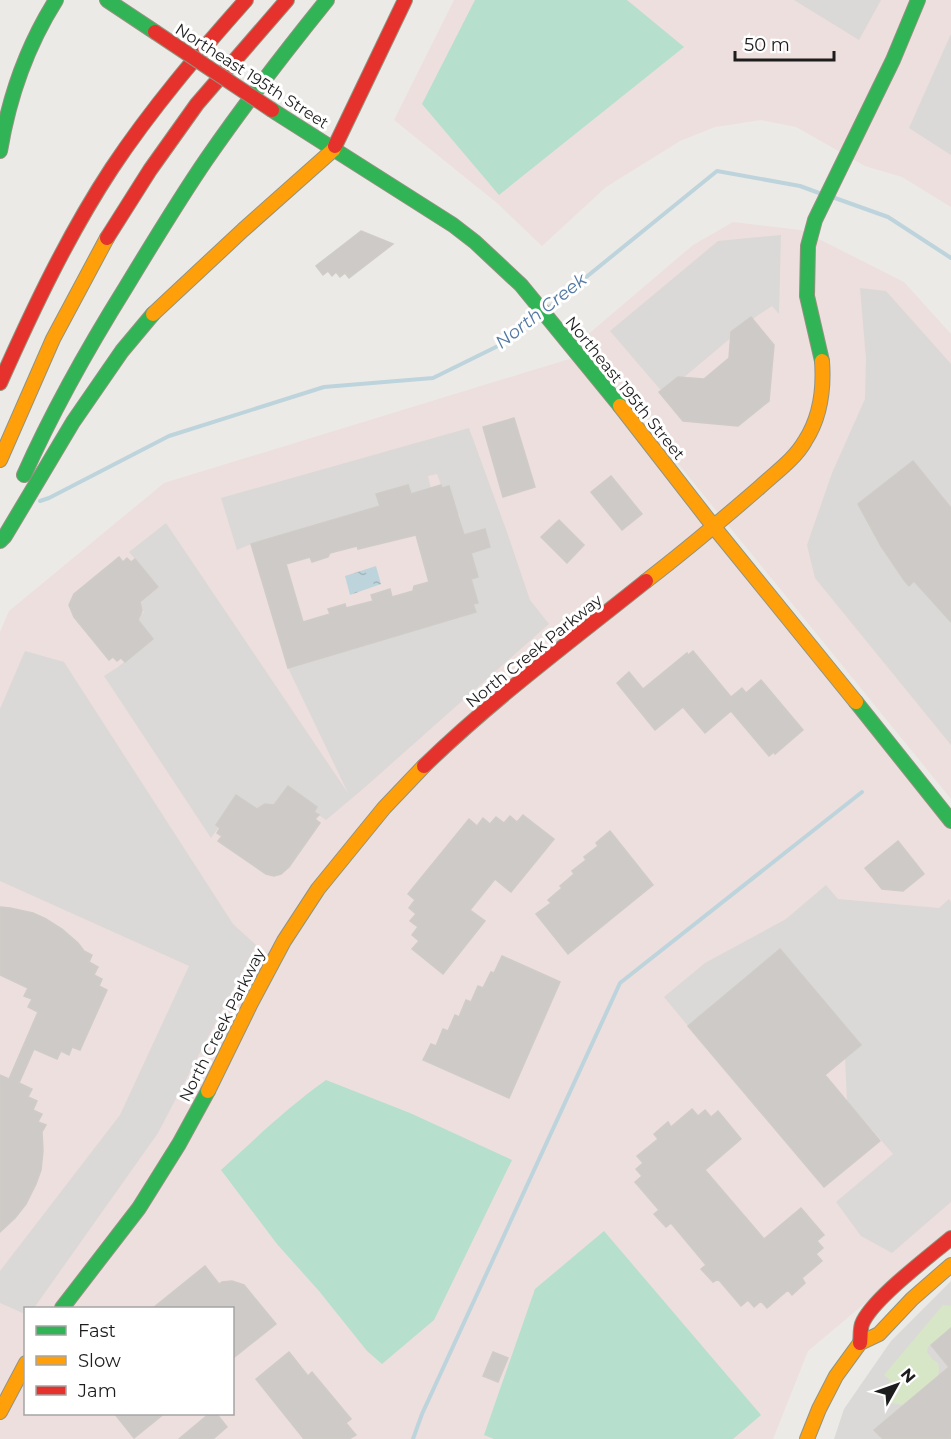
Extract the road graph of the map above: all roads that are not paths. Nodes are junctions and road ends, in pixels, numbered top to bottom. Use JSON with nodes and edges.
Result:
{"nodes":[{"id":1,"x":56,"y":0,"type":"edge"},
{"id":2,"x":107,"y":0,"type":"edge"},
{"id":3,"x":232,"y":0,"type":"edge"},
{"id":4,"x":246,"y":0,"type":"edge"},
{"id":5,"x":272,"y":0,"type":"edge"},
{"id":6,"x":287,"y":0,"type":"edge"},
{"id":7,"x":327,"y":0,"type":"edge"},
{"id":8,"x":405,"y":0,"type":"edge"},
{"id":9,"x":918,"y":0,"type":"edge"},
{"id":10,"x":333,"y":150,"type":"junction"},
{"id":11,"x":0,"y":151,"type":"edge"},
{"id":12,"x":0,"y":359,"type":"edge"},
{"id":13,"x":0,"y":383,"type":"edge"},
{"id":14,"x":0,"y":433,"type":"edge"},
{"id":15,"x":0,"y":460,"type":"edge"},
{"id":16,"x":714,"y":527,"type":"junction"},
{"id":17,"x":2,"y":536,"type":"edge"},
{"id":18,"x":951,"y":821,"type":"edge"},
{"id":19,"x":951,"y":1238,"type":"edge"},
{"id":20,"x":951,"y":1266,"type":"edge"},
{"id":21,"x":63,"y":1307,"type":"edge"},
{"id":22,"x":860,"y":1343,"type":"junction"},
{"id":23,"x":24,"y":1367,"type":"edge"},
{"id":24,"x":0,"y":1412,"type":"edge"},
{"id":25,"x":807,"y":1439,"type":"edge"}],
"edges":[{"from":1,"to":11,"type":"main road"},
{"from":2,"to":10,"type":"main road","name":"Northeast 195th Street","bridge":true},
{"from":3,"to":12,"type":"main road"},
{"from":4,"to":13,"type":"main road"},
{"from":5,"to":14,"type":"main road"},
{"from":6,"to":15,"type":"main road"},
{"from":7,"to":17,"type":"main road"},
{"from":8,"to":10,"type":"main road"},
{"from":9,"to":16,"type":"main road","name":"North Creek Parkway"},
{"from":10,"to":16,"type":"main road","name":"Northeast 195th Street"},
{"from":10,"to":17,"type":"main road"},
{"from":16,"to":18,"type":"main road","name":"Northeast 195th Street"},
{"from":16,"to":21,"type":"main road","name":"North Creek Parkway"},
{"from":19,"to":22,"type":"main road"},
{"from":20,"to":22,"type":"main road"},
{"from":22,"to":25,"type":"main road"},
{"from":23,"to":24,"type":"main road"}]}
